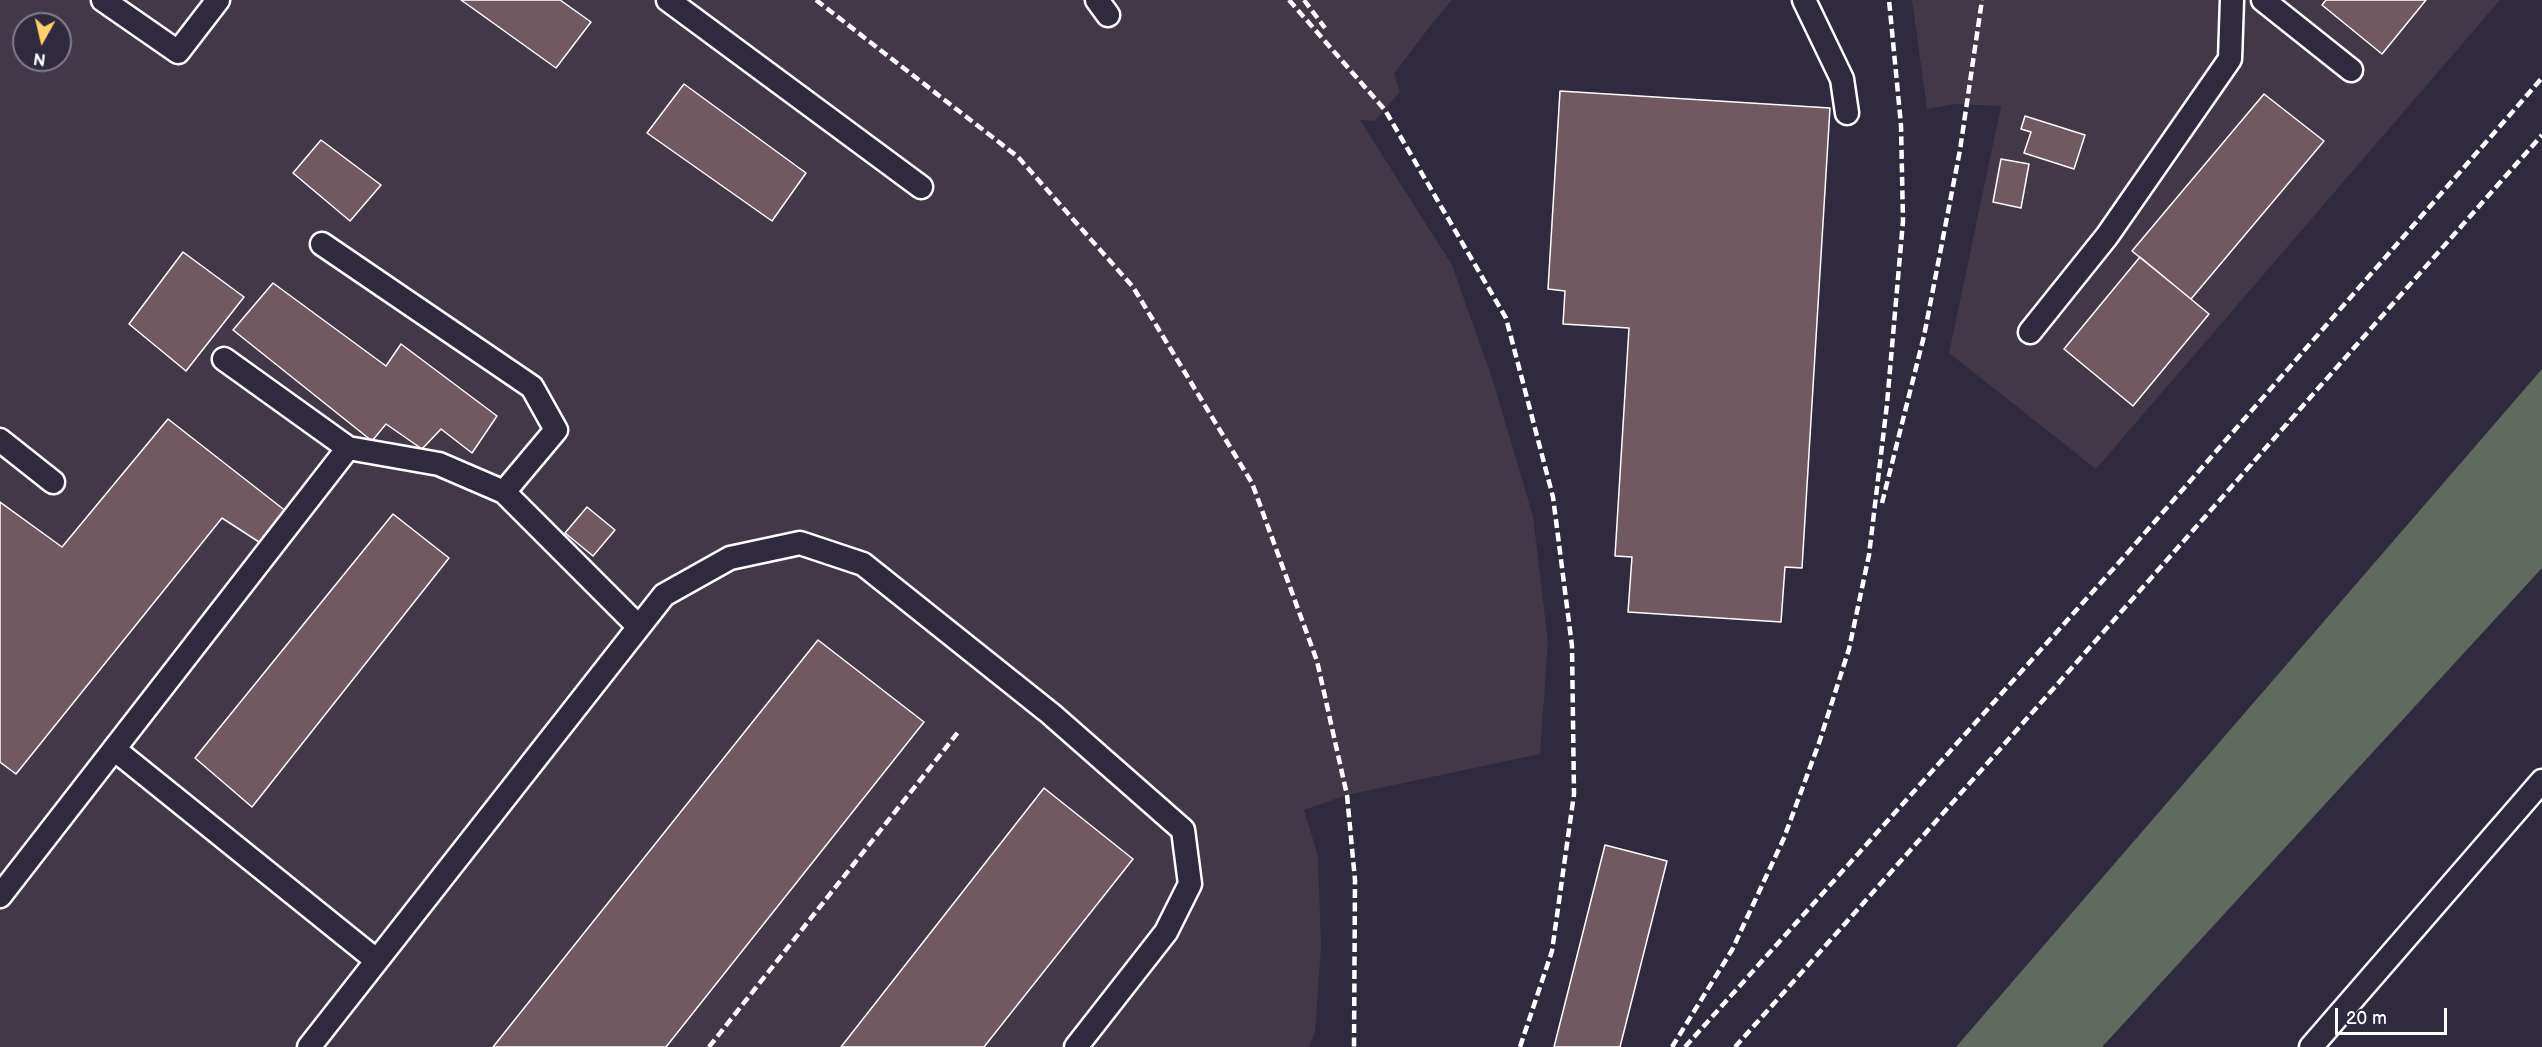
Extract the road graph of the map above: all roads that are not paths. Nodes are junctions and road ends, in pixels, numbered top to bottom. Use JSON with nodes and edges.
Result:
{"nodes":[{"id":1,"x":103,"y":0,"type":"edge"},
{"id":2,"x":218,"y":0,"type":"edge"},
{"id":3,"x":668,"y":0,"type":"edge"},
{"id":4,"x":1804,"y":0,"type":"edge"},
{"id":5,"x":2232,"y":0,"type":"edge"},
{"id":6,"x":2270,"y":2,"type":"edge"},
{"id":7,"x":2350,"y":70,"type":"dead end"},
{"id":8,"x":1847,"y":113,"type":"dead end"},
{"id":9,"x":921,"y":187,"type":"dead end"},
{"id":10,"x":322,"y":244,"type":"dead end"},
{"id":11,"x":2030,"y":332,"type":"dead end"},
{"id":12,"x":224,"y":359,"type":"dead end"},
{"id":13,"x":0,"y":440,"type":"edge"},
{"id":14,"x":348,"y":448,"type":"junction"},
{"id":15,"x":53,"y":482,"type":"dead end"},
{"id":16,"x":504,"y":492,"type":"junction"},
{"id":17,"x":639,"y":627,"type":"junction"},
{"id":18,"x":114,"y":750,"type":"junction"},
{"id":19,"x":2542,"y":782,"type":"edge"},
{"id":20,"x":0,"y":896,"type":"edge"},
{"id":21,"x":376,"y":960,"type":"junction"},
{"id":22,"x":309,"y":1047,"type":"edge"},
{"id":23,"x":1076,"y":1047,"type":"edge"},
{"id":24,"x":2312,"y":1047,"type":"edge"}],
"edges":[{"from":1,"to":2,"type":"lane"},
{"from":3,"to":9,"type":"lane"},
{"from":4,"to":8,"type":"lane"},
{"from":5,"to":11,"type":"lane"},
{"from":6,"to":7,"type":"lane"},
{"from":10,"to":16,"type":"lane"},
{"from":12,"to":14,"type":"lane"},
{"from":13,"to":15,"type":"lane"},
{"from":14,"to":16,"type":"lane"},
{"from":14,"to":18,"type":"lane"},
{"from":16,"to":17,"type":"lane"},
{"from":17,"to":21,"type":"lane"},
{"from":17,"to":23,"type":"lane"},
{"from":18,"to":20,"type":"lane"},
{"from":18,"to":21,"type":"lane"},
{"from":19,"to":24,"type":"lane"},
{"from":21,"to":22,"type":"lane"}]}
